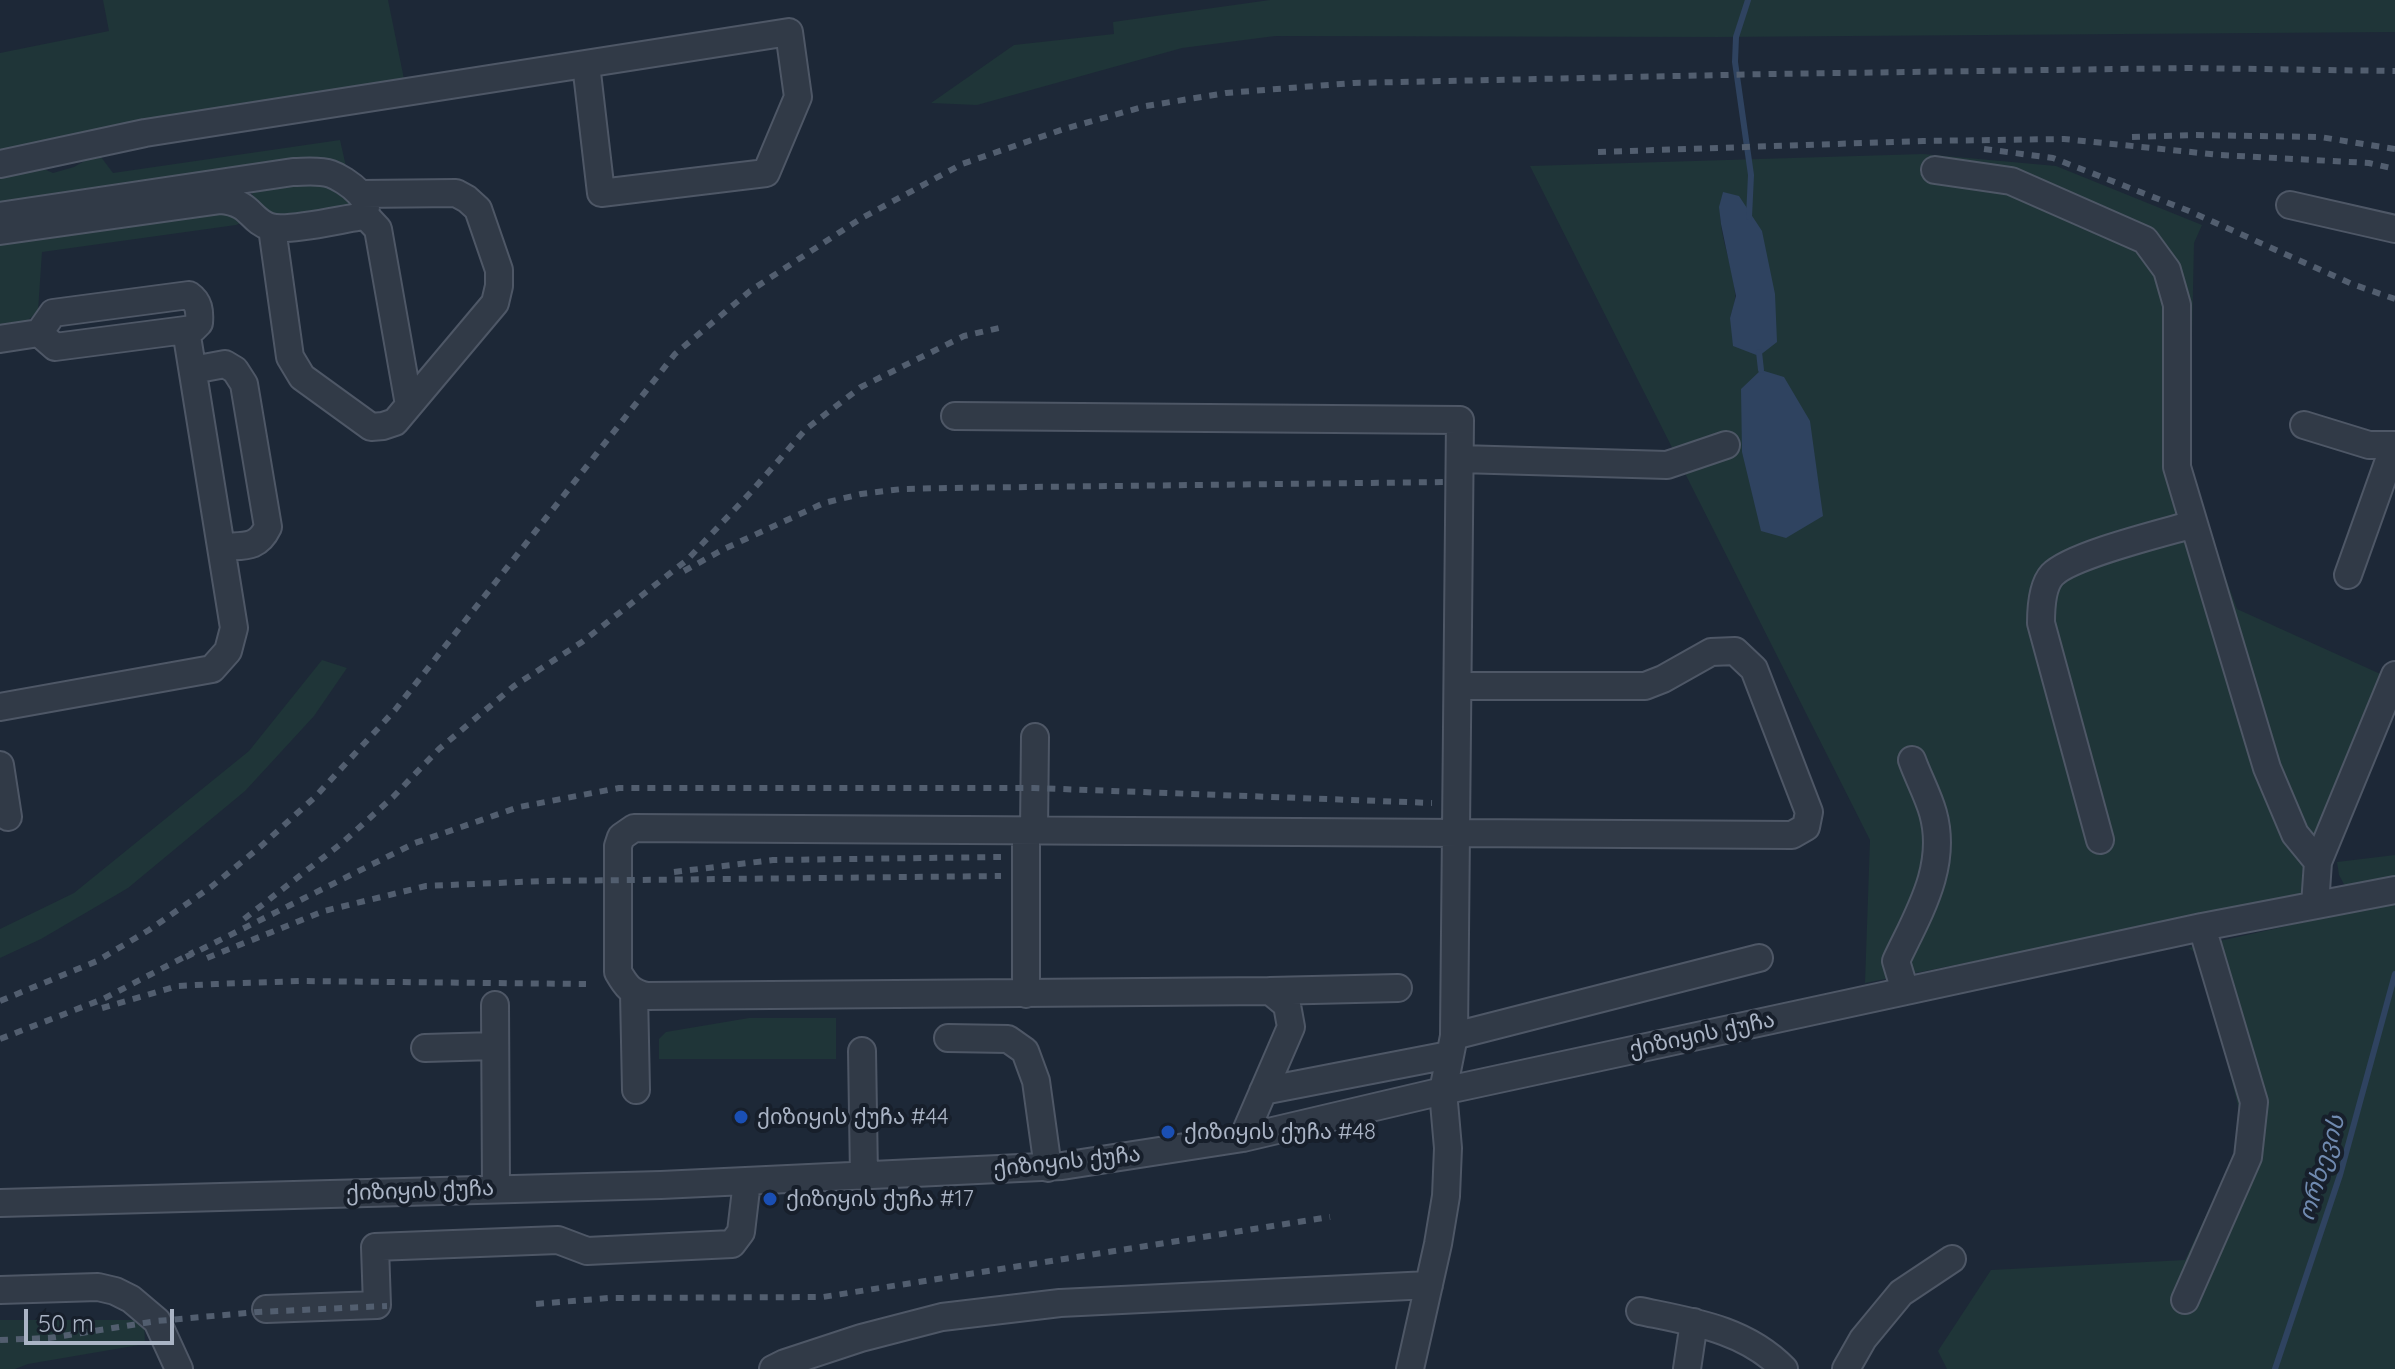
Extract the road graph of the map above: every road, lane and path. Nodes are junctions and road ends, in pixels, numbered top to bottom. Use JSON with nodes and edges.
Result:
{"nodes":[{"id":1,"x":586,"y":64,"type":"junction"},
{"id":2,"x":0,"y":164,"type":"edge"},
{"id":3,"x":1935,"y":170,"type":"dead end"},
{"id":4,"x":362,"y":204,"type":"junction"},
{"id":5,"x":2290,"y":205,"type":"dead end"},
{"id":6,"x":0,"y":216,"type":"edge"},
{"id":7,"x":272,"y":228,"type":"junction"},
{"id":8,"x":2395,"y":229,"type":"edge"},
{"id":9,"x":0,"y":231,"type":"edge"},
{"id":10,"x":0,"y":339,"type":"edge"},
{"id":11,"x":193,"y":370,"type":"junction"},
{"id":12,"x":409,"y":405,"type":"junction"},
{"id":13,"x":955,"y":416,"type":"dead end"},
{"id":14,"x":2304,"y":425,"type":"dead end"},
{"id":15,"x":1726,"y":445,"type":"dead end"},
{"id":16,"x":2394,"y":446,"type":"edge"},
{"id":17,"x":1460,"y":459,"type":"junction"},
{"id":18,"x":2194,"y":524,"type":"junction"},
{"id":19,"x":221,"y":547,"type":"junction"},
{"id":20,"x":2348,"y":575,"type":"dead end"},
{"id":21,"x":2395,"y":675,"type":"edge"},
{"id":22,"x":1458,"y":686,"type":"junction"},
{"id":23,"x":0,"y":707,"type":"edge"},
{"id":24,"x":1035,"y":737,"type":"dead end"},
{"id":25,"x":1912,"y":760,"type":"dead end"},
{"id":26,"x":0,"y":765,"type":"edge"},
{"id":27,"x":8,"y":817,"type":"dead end"},
{"id":28,"x":1030,"y":831,"type":"junction"},
{"id":29,"x":1456,"y":833,"type":"junction"},
{"id":30,"x":2100,"y":840,"type":"dead end"},
{"id":31,"x":2318,"y":862,"type":"junction"},
{"id":32,"x":2395,"y":890,"type":"edge"},
{"id":33,"x":2315,"y":905,"type":"junction"},
{"id":34,"x":2202,"y":927,"type":"junction"},
{"id":35,"x":1759,"y":958,"type":"dead end"},
{"id":36,"x":1398,"y":988,"type":"dead end"},
{"id":37,"x":1270,"y":991,"type":"junction"},
{"id":38,"x":1905,"y":991,"type":"junction"},
{"id":39,"x":634,"y":993,"type":"junction"},
{"id":40,"x":1026,"y":994,"type":"junction"},
{"id":41,"x":495,"y":1005,"type":"dead end"},
{"id":42,"x":948,"y":1038,"type":"dead end"},
{"id":43,"x":1451,"y":1045,"type":"junction"},
{"id":44,"x":495,"y":1046,"type":"junction"},
{"id":45,"x":425,"y":1048,"type":"dead end"},
{"id":46,"x":862,"y":1051,"type":"dead end"},
{"id":47,"x":636,"y":1090,"type":"dead end"},
{"id":48,"x":1263,"y":1091,"type":"junction"},
{"id":49,"x":1443,"y":1091,"type":"junction"},
{"id":50,"x":1243,"y":1138,"type":"junction"},
{"id":51,"x":1048,"y":1168,"type":"junction"},
{"id":52,"x":864,"y":1176,"type":"junction"},
{"id":53,"x":747,"y":1181,"type":"junction"},
{"id":54,"x":496,"y":1189,"type":"junction"},
{"id":55,"x":0,"y":1201,"type":"edge"},
{"id":56,"x":1952,"y":1259,"type":"dead end"},
{"id":57,"x":1429,"y":1285,"type":"junction"},
{"id":58,"x":0,"y":1290,"type":"edge"},
{"id":59,"x":2185,"y":1300,"type":"dead end"},
{"id":60,"x":266,"y":1309,"type":"dead end"},
{"id":61,"x":1640,"y":1311,"type":"dead end"},
{"id":62,"x":1694,"y":1322,"type":"junction"},
{"id":63,"x":179,"y":1369,"type":"edge"},
{"id":64,"x":773,"y":1369,"type":"edge"},
{"id":65,"x":1410,"y":1369,"type":"edge"},
{"id":66,"x":1687,"y":1369,"type":"edge"},
{"id":67,"x":1784,"y":1369,"type":"edge"},
{"id":68,"x":1846,"y":1369,"type":"edge"}],
"edges":[{"from":1,"to":1,"type":"street"},
{"from":1,"to":2,"type":"street"},
{"from":3,"to":18,"type":"street"},
{"from":4,"to":6,"type":"street"},
{"from":4,"to":7,"type":"street"},
{"from":4,"to":12,"type":"street"},
{"from":4,"to":12,"type":"street"},
{"from":5,"to":8,"type":"street"},
{"from":7,"to":9,"type":"street"},
{"from":7,"to":12,"type":"street"},
{"from":10,"to":11,"type":"street"},
{"from":11,"to":19,"type":"street"},
{"from":11,"to":19,"type":"street"},
{"from":13,"to":17,"type":"street"},
{"from":14,"to":16,"type":"street"},
{"from":15,"to":17,"type":"street"},
{"from":16,"to":20,"type":"street"},
{"from":17,"to":22,"type":"street"},
{"from":18,"to":30,"type":"street"},
{"from":18,"to":31,"type":"street"},
{"from":19,"to":23,"type":"street"},
{"from":21,"to":31,"type":"street"},
{"from":22,"to":29,"type":"street"},
{"from":22,"to":29,"type":"street"},
{"from":24,"to":28,"type":"street"},
{"from":25,"to":38,"type":"street"},
{"from":26,"to":27,"type":"street"},
{"from":28,"to":29,"type":"street"},
{"from":28,"to":39,"type":"street"},
{"from":28,"to":40,"type":"street"},
{"from":29,"to":43,"type":"street"},
{"from":31,"to":33,"type":"street"},
{"from":32,"to":33,"type":"street","name":"ქიზიყის ქუჩა"},
{"from":33,"to":34,"type":"street","name":"ქიზიყის ქუჩა"},
{"from":34,"to":38,"type":"street","name":"ქიზიყის ქუჩა"},
{"from":34,"to":59,"type":"street"},
{"from":35,"to":43,"type":"street"},
{"from":36,"to":37,"type":"street"},
{"from":37,"to":40,"type":"street"},
{"from":37,"to":48,"type":"street"},
{"from":38,"to":49,"type":"street","name":"ქიზიყის ქუჩა"},
{"from":39,"to":40,"type":"street"},
{"from":39,"to":47,"type":"street"},
{"from":41,"to":44,"type":"street"},
{"from":42,"to":51,"type":"street"},
{"from":43,"to":48,"type":"street"},
{"from":43,"to":49,"type":"street"},
{"from":44,"to":45,"type":"street"},
{"from":44,"to":54,"type":"street"},
{"from":46,"to":52,"type":"street"},
{"from":48,"to":50,"type":"street"},
{"from":49,"to":50,"type":"street","name":"ქიზიყის ქუჩა"},
{"from":49,"to":57,"type":"street"},
{"from":50,"to":51,"type":"street","name":"ქიზიყის ქუჩა"},
{"from":51,"to":52,"type":"street","name":"ქიზიყის ქუჩა"},
{"from":52,"to":53,"type":"street","name":"ქიზიყის ქუჩა"},
{"from":53,"to":54,"type":"street","name":"ქიზიყის ქუჩა"},
{"from":53,"to":60,"type":"street"},
{"from":54,"to":55,"type":"street","name":"ქიზიყის ქუჩა"},
{"from":56,"to":68,"type":"street"},
{"from":57,"to":64,"type":"street"},
{"from":57,"to":65,"type":"street"},
{"from":58,"to":63,"type":"street"},
{"from":61,"to":62,"type":"street"},
{"from":62,"to":66,"type":"street"},
{"from":62,"to":67,"type":"street"}]}
